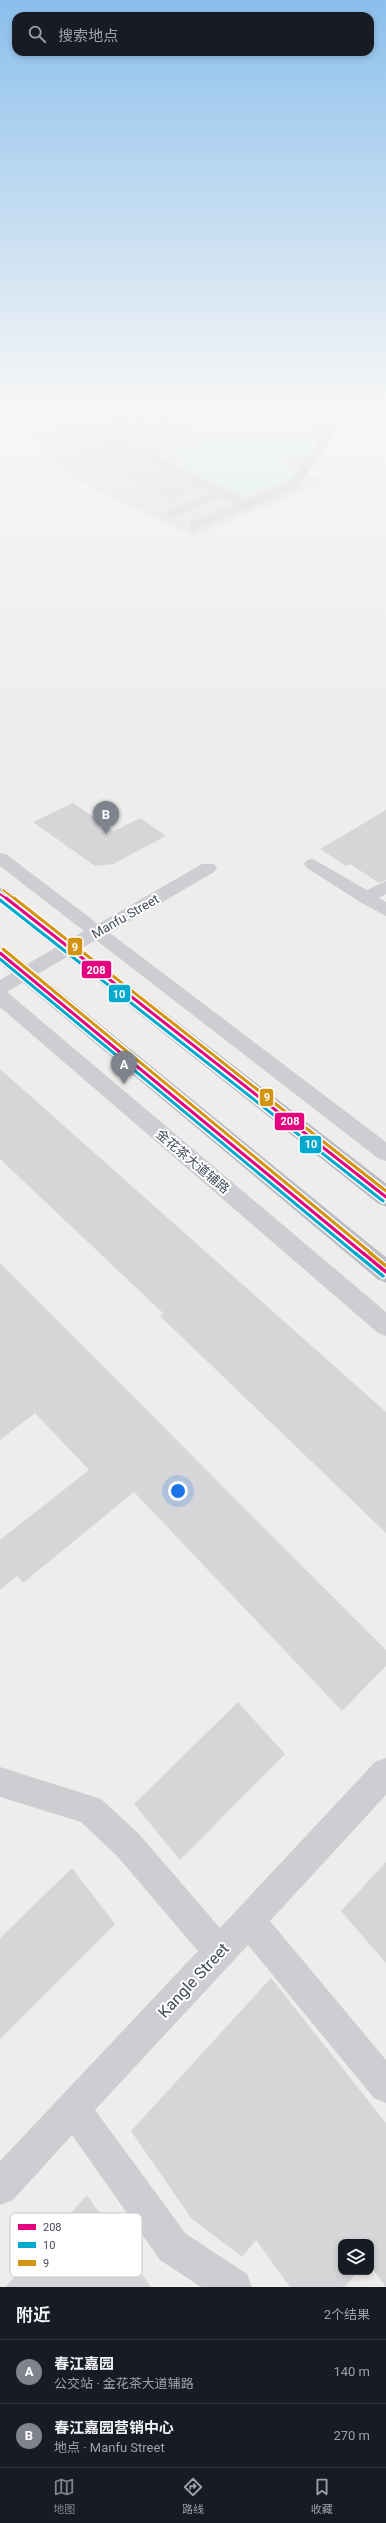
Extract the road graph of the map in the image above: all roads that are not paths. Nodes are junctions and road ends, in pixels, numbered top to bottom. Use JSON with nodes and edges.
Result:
{"nodes":[{"id":1,"x":175,"y":512,"type":"edge"},
{"id":2,"x":227,"y":512,"type":"edge"},
{"id":3,"x":172,"y":513,"type":"dead end"},
{"id":4,"x":195,"y":525,"type":"dead end"},
{"id":5,"x":0,"y":858,"type":"edge"},
{"id":6,"x":313,"y":864,"type":"dead end"},
{"id":7,"x":208,"y":868,"type":"dead end"},
{"id":8,"x":386,"y":886,"type":"edge"},
{"id":9,"x":0,"y":894,"type":"edge"},
{"id":10,"x":366,"y":898,"type":"junction"},
{"id":11,"x":386,"y":910,"type":"edge"},
{"id":12,"x":97,"y":932,"type":"junction"},
{"id":13,"x":69,"y":948,"type":"junction"},
{"id":14,"x":0,"y":954,"type":"edge"},
{"id":15,"x":24,"y":974,"type":"junction"},
{"id":16,"x":0,"y":988,"type":"edge"},
{"id":17,"x":0,"y":997,"type":"edge"},
{"id":18,"x":386,"y":1153,"type":"edge"},
{"id":19,"x":386,"y":1197,"type":"edge"},
{"id":20,"x":386,"y":1272,"type":"edge"},
{"id":21,"x":386,"y":1326,"type":"edge"},
{"id":22,"x":386,"y":1773,"type":"edge"},
{"id":23,"x":0,"y":1782,"type":"edge"},
{"id":24,"x":248,"y":1920,"type":"junction"},
{"id":25,"x":219,"y":1952,"type":"junction"},
{"id":26,"x":386,"y":2086,"type":"edge"},
{"id":27,"x":73,"y":2108,"type":"junction"},
{"id":28,"x":0,"y":2187,"type":"edge"},
{"id":29,"x":234,"y":2287,"type":"edge"}],
"edges":[{"from":1,"to":3,"type":"street"},
{"from":2,"to":4,"type":"street"},
{"from":5,"to":12,"type":"street"},
{"from":6,"to":10,"type":"street"},
{"from":7,"to":12,"type":"street","name":"Manfu Street"},
{"from":8,"to":10,"type":"street"},
{"from":9,"to":13,"type":"highway"},
{"from":10,"to":11,"type":"street"},
{"from":12,"to":13,"type":"street","name":"Manfu Street"},
{"from":12,"to":18,"type":"street"},
{"from":13,"to":15,"type":"street","name":"Manfu Street"},
{"from":13,"to":19,"type":"highway"},
{"from":14,"to":15,"type":"highway"},
{"from":15,"to":16,"type":"street","name":"Manfu Street"},
{"from":15,"to":20,"type":"highway"},
{"from":17,"to":21,"type":"street","name":"金花茶大道辅路"},
{"from":22,"to":24,"type":"street","name":"Kangle Street"},
{"from":23,"to":25,"type":"street"},
{"from":24,"to":25,"type":"street","name":"Kangle Street"},
{"from":24,"to":26,"type":"street"},
{"from":25,"to":27,"type":"street","name":"Kangle Street"},
{"from":27,"to":28,"type":"street","name":"Kangle Street"},
{"from":27,"to":29,"type":"street"}]}
